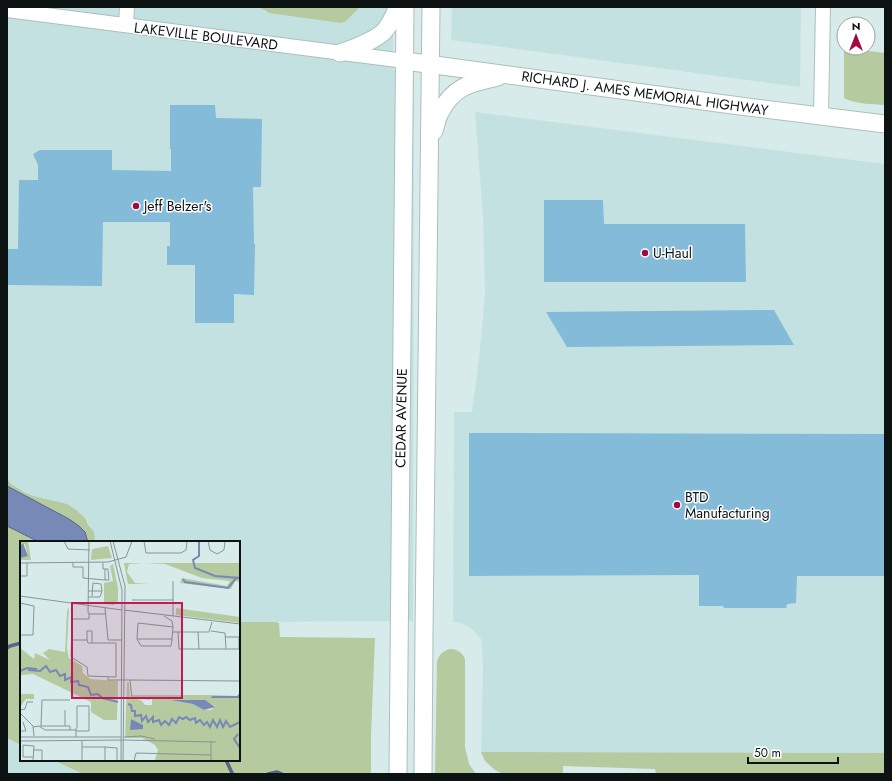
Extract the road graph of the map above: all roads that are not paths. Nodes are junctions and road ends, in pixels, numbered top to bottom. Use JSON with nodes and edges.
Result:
{"nodes":[{"id":1,"x":127,"y":7,"type":"edge"},
{"id":2,"x":397,"y":7,"type":"edge"},
{"id":3,"x":405,"y":7,"type":"edge"},
{"id":4,"x":431,"y":7,"type":"edge"},
{"id":5,"x":823,"y":7,"type":"edge"},
{"id":6,"x":7,"y":10,"type":"edge"},
{"id":7,"x":126,"y":25,"type":"junction"},
{"id":8,"x":340,"y":53,"type":"junction"},
{"id":9,"x":404,"y":61,"type":"junction"},
{"id":10,"x":430,"y":64,"type":"junction"},
{"id":11,"x":509,"y":75,"type":"junction"},
{"id":12,"x":821,"y":116,"type":"junction"},
{"id":13,"x":885,"y":124,"type":"edge"},
{"id":14,"x":429,"y":149,"type":"junction"},
{"id":15,"x":398,"y":774,"type":"edge"},
{"id":16,"x":423,"y":774,"type":"edge"}],
"edges":[{"from":1,"to":7,"type":"street"},
{"from":2,"to":8,"type":"main road"},
{"from":3,"to":9,"type":"main road","name":"CEDAR AVENUE"},
{"from":4,"to":10,"type":"main road","name":"CEDAR AVENUE"},
{"from":5,"to":12,"type":"street"},
{"from":6,"to":7,"type":"street","name":"LAKEVILLE BOULEVARD"},
{"from":7,"to":8,"type":"street","name":"LAKEVILLE BOULEVARD"},
{"from":8,"to":9,"type":"street","name":"LAKEVILLE BOULEVARD"},
{"from":9,"to":10,"type":"main road","name":"RICHARD J. AMES MEMORIAL HIGHWAY"},
{"from":9,"to":15,"type":"main road","name":"CEDAR AVENUE"},
{"from":10,"to":11,"type":"main road","name":"RICHARD J. AMES MEMORIAL HIGHWAY"},
{"from":10,"to":14,"type":"main road","name":"CEDAR AVENUE"},
{"from":11,"to":12,"type":"main road","name":"RICHARD J. AMES MEMORIAL HIGHWAY"},
{"from":11,"to":14,"type":"main road"},
{"from":12,"to":13,"type":"main road","name":"RICHARD J. AMES MEMORIAL HIGHWAY"},
{"from":14,"to":16,"type":"main road","name":"CEDAR AVENUE"}]}
